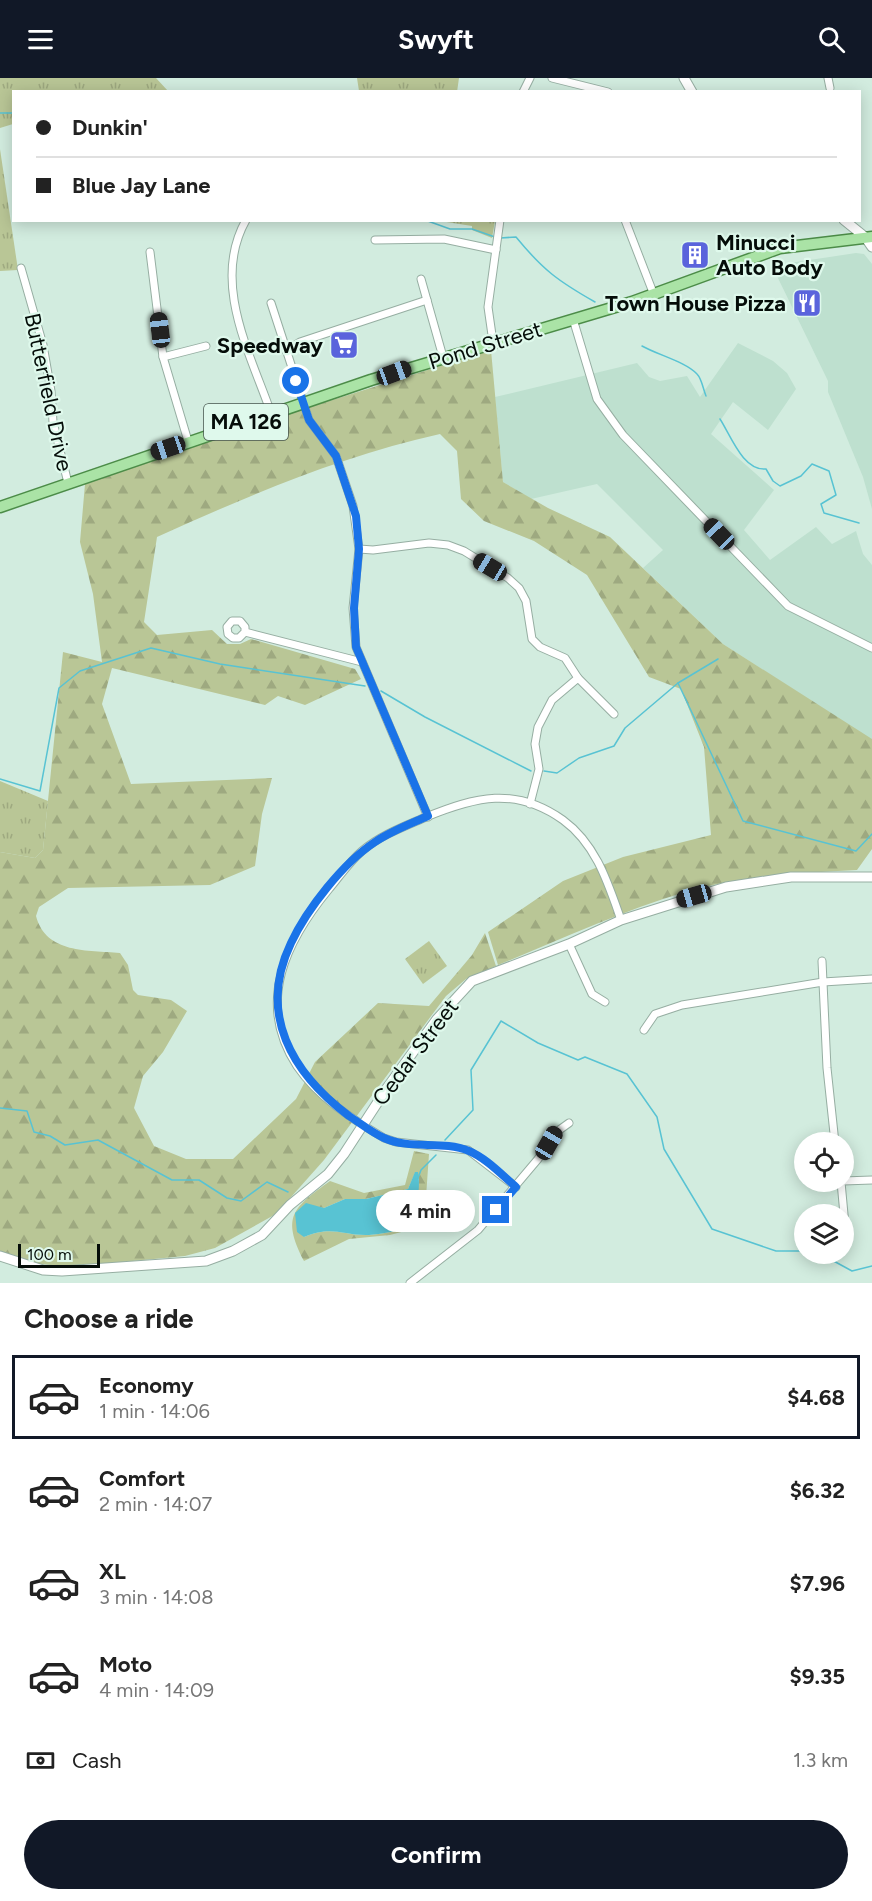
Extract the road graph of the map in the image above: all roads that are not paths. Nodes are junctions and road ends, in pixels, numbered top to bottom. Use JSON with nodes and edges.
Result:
{"nodes":[{"id":1,"x":552,"y":78,"type":"edge"},
{"id":2,"x":828,"y":78,"type":"edge"},
{"id":3,"x":830,"y":88,"type":"dead end"},
{"id":4,"x":600,"y":90,"type":"edge"},
{"id":5,"x":245,"y":222,"type":"edge"},
{"id":6,"x":500,"y":222,"type":"edge"},
{"id":7,"x":626,"y":222,"type":"edge"},
{"id":8,"x":847,"y":222,"type":"edge"},
{"id":9,"x":868,"y":237,"type":"edge"},
{"id":10,"x":375,"y":240,"type":"dead end"},
{"id":11,"x":872,"y":247,"type":"edge"},
{"id":12,"x":496,"y":250,"type":"junction"},
{"id":13,"x":150,"y":252,"type":"dead end"},
{"id":14,"x":21,"y":268,"type":"dead end"},
{"id":15,"x":421,"y":279,"type":"dead end"},
{"id":16,"x":654,"y":295,"type":"junction"},
{"id":17,"x":427,"y":300,"type":"junction"},
{"id":18,"x":271,"y":303,"type":"dead end"},
{"id":19,"x":573,"y":318,"type":"junction"},
{"id":20,"x":493,"y":342,"type":"junction"},
{"id":21,"x":206,"y":346,"type":"dead end"},
{"id":22,"x":286,"y":351,"type":"junction"},
{"id":23,"x":163,"y":357,"type":"junction"},
{"id":24,"x":443,"y":357,"type":"junction"},
{"id":25,"x":303,"y":403,"type":"junction"},
{"id":26,"x":271,"y":413,"type":"junction"},
{"id":27,"x":188,"y":441,"type":"junction"},
{"id":28,"x":68,"y":483,"type":"junction"},
{"id":29,"x":0,"y":507,"type":"edge"},
{"id":30,"x":359,"y":549,"type":"junction"},
{"id":31,"x":245,"y":632,"type":"dead end"},
{"id":32,"x":872,"y":648,"type":"edge"},
{"id":33,"x":362,"y":662,"type":"junction"},
{"id":34,"x":579,"y":678,"type":"junction"},
{"id":35,"x":614,"y":714,"type":"dead end"},
{"id":36,"x":530,"y":804,"type":"junction"},
{"id":37,"x":428,"y":816,"type":"junction"},
{"id":38,"x":872,"y":877,"type":"edge"},
{"id":39,"x":621,"y":920,"type":"junction"},
{"id":40,"x":569,"y":944,"type":"junction"},
{"id":41,"x":822,"y":961,"type":"dead end"},
{"id":42,"x":872,"y":979,"type":"edge"},
{"id":43,"x":823,"y":982,"type":"junction"},
{"id":44,"x":605,"y":1002,"type":"dead end"},
{"id":45,"x":644,"y":1029,"type":"dead end"},
{"id":46,"x":569,"y":1123,"type":"dead end"},
{"id":47,"x":362,"y":1125,"type":"junction"},
{"id":48,"x":834,"y":1132,"type":"edge"},
{"id":49,"x":872,"y":1180,"type":"edge"},
{"id":50,"x":854,"y":1181,"type":"edge"},
{"id":51,"x":516,"y":1187,"type":"junction"},
{"id":52,"x":0,"y":1256,"type":"edge"},
{"id":53,"x":410,"y":1283,"type":"edge"}],
"edges":[{"from":1,"to":4,"type":"street"},
{"from":2,"to":3,"type":"street"},
{"from":5,"to":26,"type":"street"},
{"from":6,"to":12,"type":"street"},
{"from":7,"to":16,"type":"street"},
{"from":8,"to":9,"type":"street"},
{"from":9,"to":11,"type":"street"},
{"from":9,"to":16,"type":"main road","name":"Pond Street","number":"MA 126"},
{"from":10,"to":12,"type":"street"},
{"from":12,"to":20,"type":"street"},
{"from":13,"to":23,"type":"street"},
{"from":14,"to":28,"type":"street","name":"Butterfield Drive"},
{"from":15,"to":17,"type":"street"},
{"from":16,"to":19,"type":"main road","name":"Pond Street","number":"MA 126"},
{"from":17,"to":22,"type":"street"},
{"from":17,"to":24,"type":"street"},
{"from":18,"to":22,"type":"street"},
{"from":19,"to":20,"type":"main road","name":"Pond Street","number":"MA 126"},
{"from":19,"to":32,"type":"street"},
{"from":20,"to":24,"type":"main road","name":"Pond Street","number":"MA 126"},
{"from":21,"to":23,"type":"street"},
{"from":22,"to":25,"type":"street"},
{"from":23,"to":27,"type":"street"},
{"from":24,"to":25,"type":"main road","name":"Pond Street","number":"MA 126"},
{"from":25,"to":26,"type":"main road","name":"Pond Street","number":"MA 126"},
{"from":25,"to":30,"type":"street"},
{"from":26,"to":27,"type":"main road","name":"Pond Street","number":"MA 126"},
{"from":27,"to":28,"type":"main road","name":"Pond Street","number":"MA 126"},
{"from":28,"to":29,"type":"main road","name":"Pond Street","number":"MA 126"},
{"from":30,"to":33,"type":"street"},
{"from":30,"to":34,"type":"street"},
{"from":31,"to":33,"type":"street"},
{"from":33,"to":37,"type":"street"},
{"from":34,"to":35,"type":"street"},
{"from":34,"to":36,"type":"street"},
{"from":36,"to":37,"type":"street"},
{"from":36,"to":39,"type":"street"},
{"from":37,"to":47,"type":"street"},
{"from":38,"to":39,"type":"street","name":"Cedar Street"},
{"from":39,"to":40,"type":"street","name":"Cedar Street"},
{"from":40,"to":44,"type":"street"},
{"from":40,"to":47,"type":"street","name":"Cedar Street"},
{"from":41,"to":43,"type":"street"},
{"from":42,"to":43,"type":"street"},
{"from":43,"to":45,"type":"street"},
{"from":43,"to":48,"type":"street"},
{"from":46,"to":51,"type":"street"},
{"from":47,"to":51,"type":"street"},
{"from":47,"to":52,"type":"street","name":"Cedar Street"},
{"from":49,"to":50,"type":"street"},
{"from":51,"to":53,"type":"street"}]}
